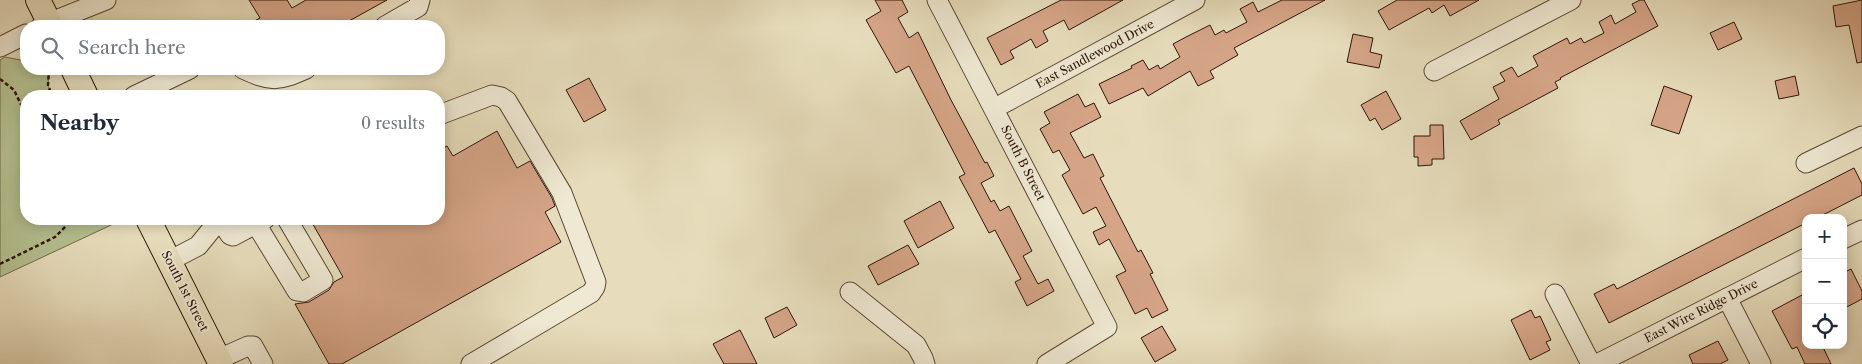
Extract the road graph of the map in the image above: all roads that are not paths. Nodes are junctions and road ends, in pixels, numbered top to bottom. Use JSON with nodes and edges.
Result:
{"nodes":[{"id":1,"x":38,"y":0,"type":"edge"},
{"id":2,"x":106,"y":0,"type":"edge"},
{"id":3,"x":937,"y":0,"type":"edge"},
{"id":4,"x":1195,"y":0,"type":"edge"},
{"id":5,"x":1571,"y":0,"type":"edge"},
{"id":6,"x":419,"y":4,"type":"edge"},
{"id":7,"x":45,"y":20,"type":"edge"},
{"id":8,"x":59,"y":20,"type":"edge"},
{"id":9,"x":394,"y":20,"type":"edge"},
{"id":10,"x":20,"y":37,"type":"edge"},
{"id":11,"x":0,"y":47,"type":"edge"},
{"id":12,"x":1434,"y":70,"type":"dead end"},
{"id":13,"x":76,"y":75,"type":"edge"},
{"id":14,"x":178,"y":75,"type":"edge"},
{"id":15,"x":257,"y":75,"type":"edge"},
{"id":16,"x":292,"y":75,"type":"edge"},
{"id":17,"x":83,"y":90,"type":"edge"},
{"id":18,"x":146,"y":90,"type":"edge"},
{"id":19,"x":995,"y":108,"type":"junction"},
{"id":20,"x":445,"y":113,"type":"edge"},
{"id":21,"x":1862,"y":136,"type":"edge"},
{"id":22,"x":1806,"y":163,"type":"dead end"},
{"id":23,"x":151,"y":225,"type":"edge"},
{"id":24,"x":215,"y":225,"type":"edge"},
{"id":25,"x":224,"y":225,"type":"edge"},
{"id":26,"x":253,"y":225,"type":"edge"},
{"id":27,"x":263,"y":225,"type":"edge"},
{"id":28,"x":291,"y":225,"type":"edge"},
{"id":29,"x":1862,"y":230,"type":"edge"},
{"id":30,"x":1847,"y":237,"type":"edge"},
{"id":31,"x":1804,"y":259,"type":"edge"},
{"id":32,"x":169,"y":261,"type":"junction"},
{"id":33,"x":850,"y":292,"type":"dead end"},
{"id":34,"x":1555,"y":294,"type":"dead end"},
{"id":35,"x":1727,"y":298,"type":"junction"},
{"id":36,"x":220,"y":362,"type":"edge"},
{"id":37,"x":263,"y":364,"type":"edge"},
{"id":38,"x":471,"y":364,"type":"edge"},
{"id":39,"x":925,"y":364,"type":"edge"},
{"id":40,"x":1047,"y":364,"type":"edge"},
{"id":41,"x":1591,"y":364,"type":"edge"},
{"id":42,"x":1597,"y":364,"type":"edge"},
{"id":43,"x":1761,"y":364,"type":"edge"}],
"edges":[{"from":1,"to":7,"type":"main road"},
{"from":2,"to":8,"type":"street"},
{"from":3,"to":19,"type":"street","name":"South B Street"},
{"from":4,"to":19,"type":"street","name":"East Sandlewood Drive"},
{"from":5,"to":12,"type":"street"},
{"from":6,"to":9,"type":"street"},
{"from":10,"to":11,"type":"street"},
{"from":13,"to":17,"type":"main road"},
{"from":14,"to":18,"type":"street"},
{"from":15,"to":16,"type":"street"},
{"from":19,"to":40,"type":"street","name":"South B Street"},
{"from":20,"to":38,"type":"street"},
{"from":21,"to":22,"type":"street"},
{"from":23,"to":32,"type":"main road","name":"South 1st Street"},
{"from":24,"to":32,"type":"street"},
{"from":25,"to":26,"type":"street"},
{"from":27,"to":28,"type":"street"},
{"from":29,"to":30,"type":"street"},
{"from":31,"to":35,"type":"street","name":"East Wire Ridge Drive"},
{"from":32,"to":36,"type":"main road","name":"South 1st Street"},
{"from":33,"to":39,"type":"street"},
{"from":34,"to":41,"type":"street"},
{"from":35,"to":42,"type":"street","name":"East Wire Ridge Drive"},
{"from":35,"to":43,"type":"street"},
{"from":36,"to":37,"type":"street"}]}
